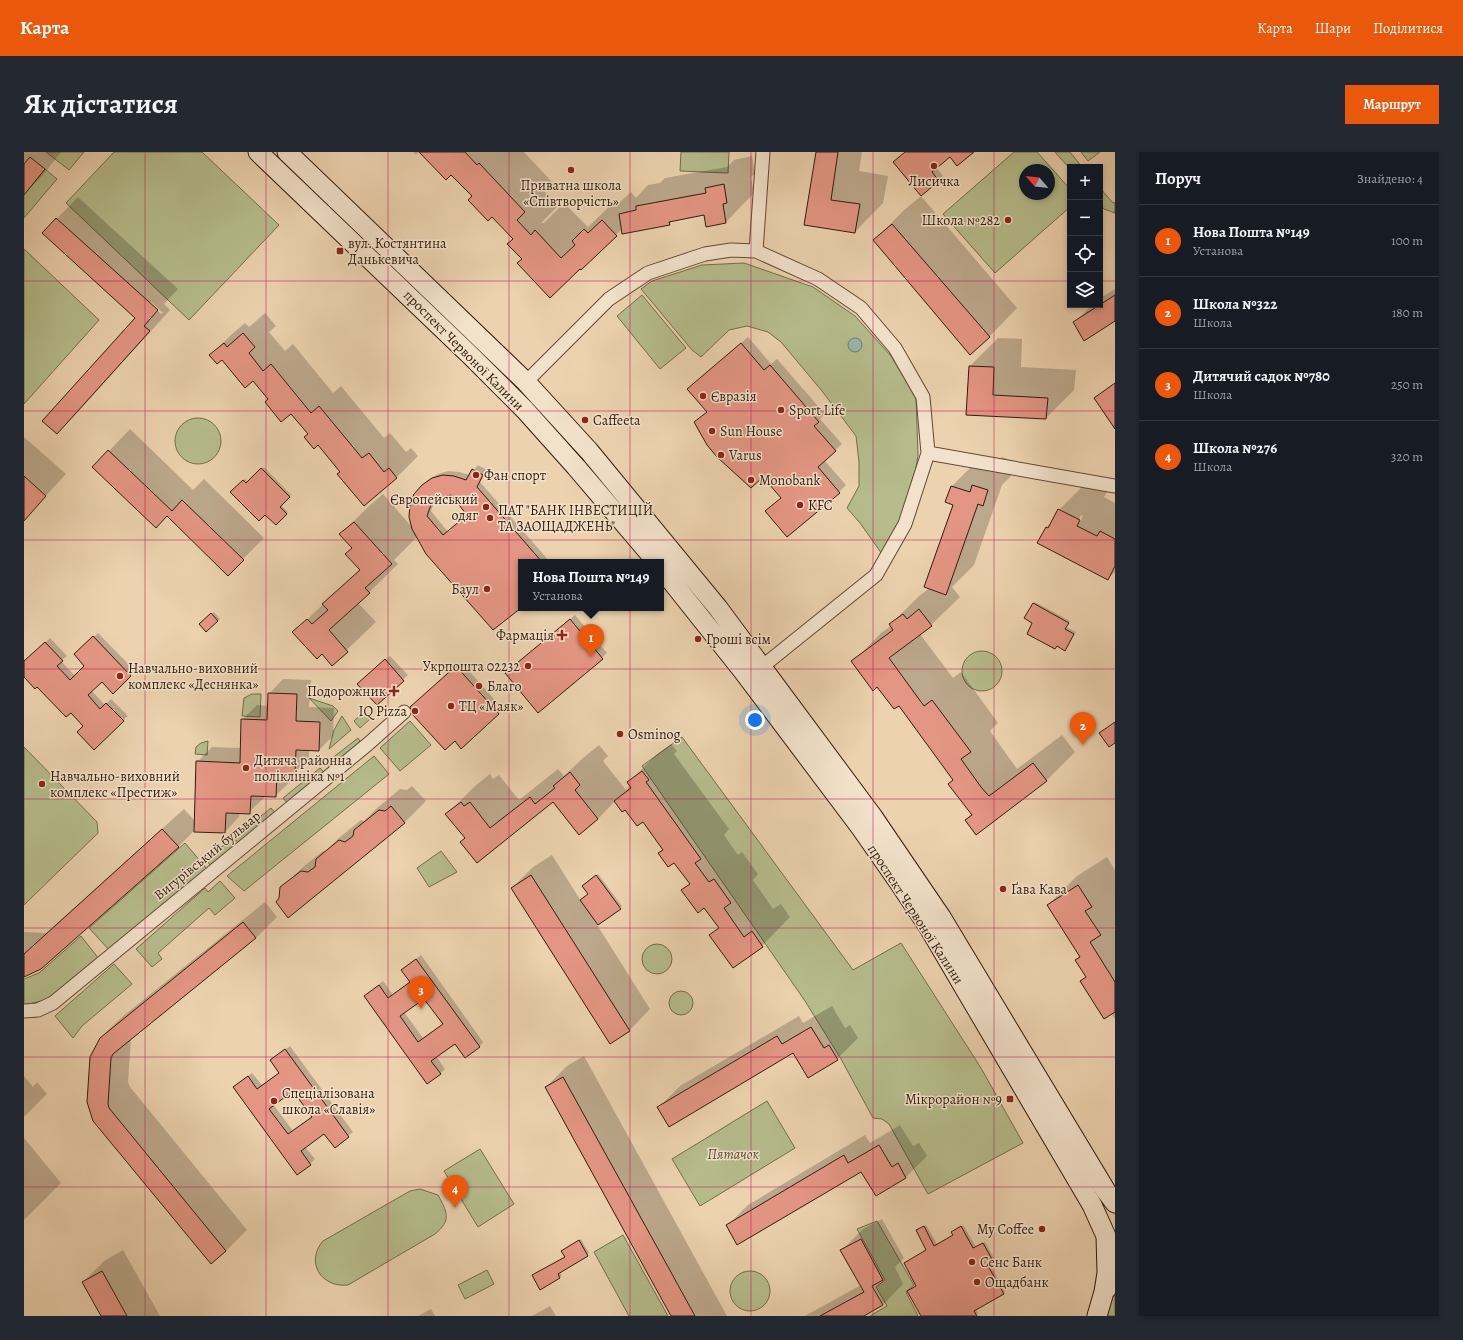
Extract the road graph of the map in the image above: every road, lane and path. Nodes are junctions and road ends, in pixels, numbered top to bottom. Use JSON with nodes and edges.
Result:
{"nodes":[{"id":1,"x":258,"y":152,"type":"edge"},
{"id":2,"x":286,"y":152,"type":"edge"},
{"id":3,"x":763,"y":152,"type":"edge"},
{"id":4,"x":756,"y":252,"type":"junction"},
{"id":5,"x":526,"y":382,"type":"junction"},
{"id":6,"x":928,"y":453,"type":"junction"},
{"id":7,"x":1115,"y":486,"type":"edge"},
{"id":8,"x":653,"y":559,"type":"edge"},
{"id":9,"x":664,"y":572,"type":"edge"},
{"id":10,"x":763,"y":666,"type":"junction"},
{"id":11,"x":404,"y":712,"type":"dead end"},
{"id":12,"x":24,"y":1011,"type":"edge"},
{"id":13,"x":1115,"y":1203,"type":"edge"},
{"id":14,"x":1110,"y":1285,"type":"edge"},
{"id":15,"x":1097,"y":1316,"type":"edge"}],
"edges":[{"from":1,"to":8,"type":"main road","name":"проспект Червоної Калини"},
{"from":2,"to":5,"type":"main road","name":"проспект Червоної Калини"},
{"from":3,"to":4,"type":"street"},
{"from":4,"to":5,"type":"street","name":"проспект Червоної Калини"},
{"from":4,"to":6,"type":"street","name":"проспект Червоної Калини"},
{"from":5,"to":10,"type":"main road","name":"проспект Червоної Калини"},
{"from":6,"to":7,"type":"street"},
{"from":6,"to":10,"type":"street","name":"проспект Червоної Калини"},
{"from":9,"to":14,"type":"main road","name":"проспект Червоної Калини"},
{"from":10,"to":13,"type":"main road","name":"проспект Червоної Калини"},
{"from":11,"to":12,"type":"street","name":"Вигурівський бульвар"},
{"from":14,"to":15,"type":"main road","name":"проспект Червоної Калини"}]}
